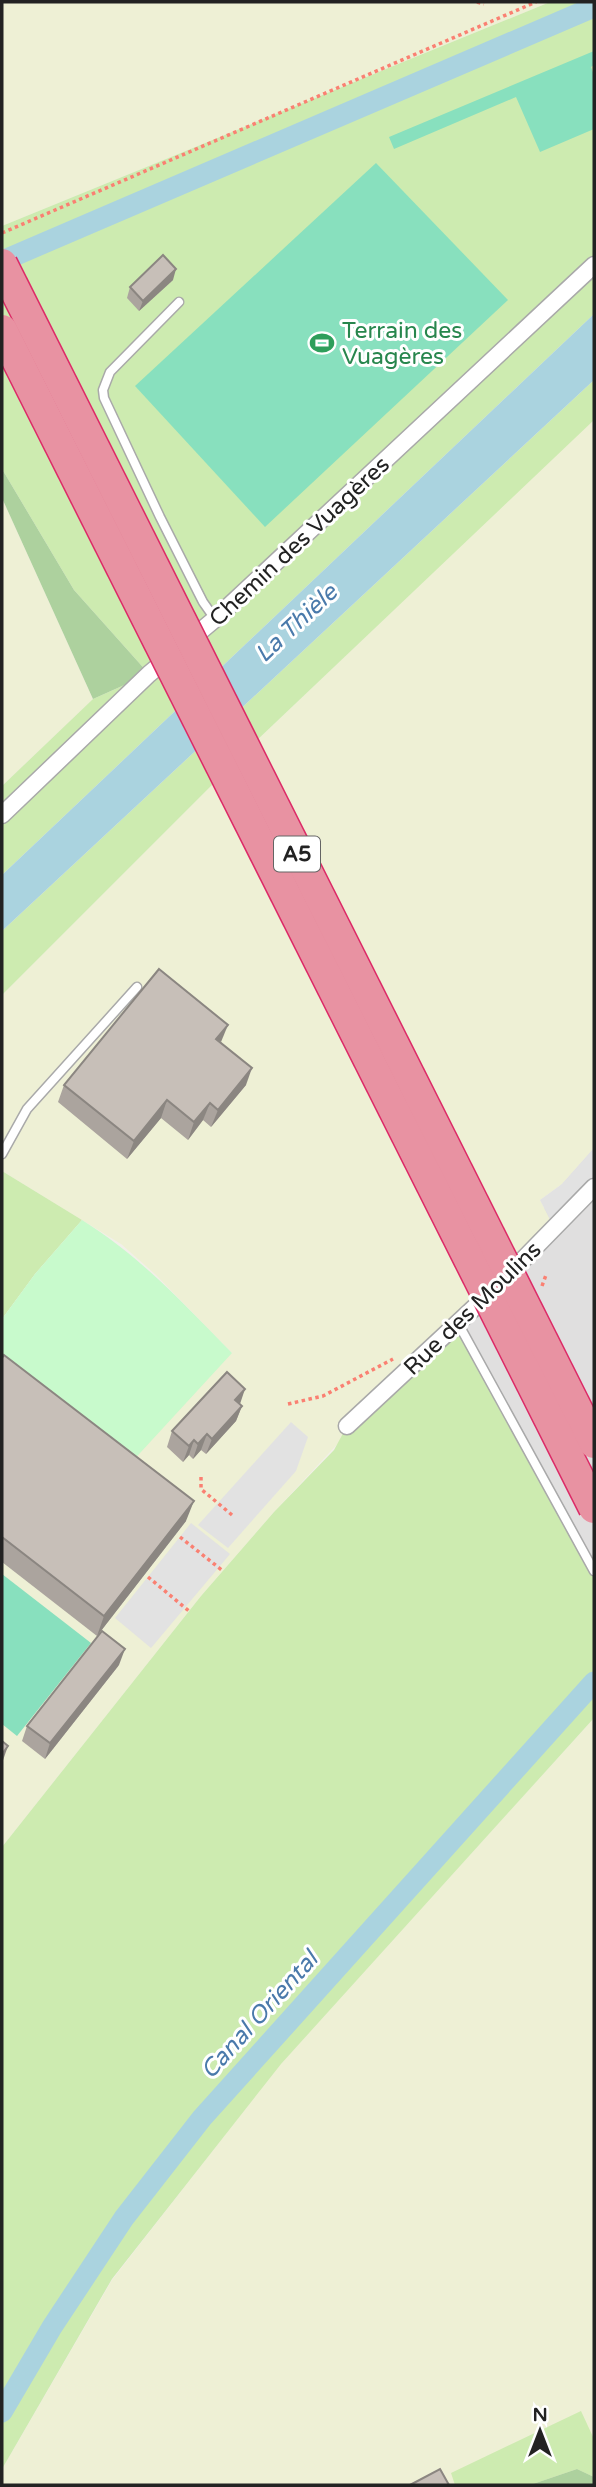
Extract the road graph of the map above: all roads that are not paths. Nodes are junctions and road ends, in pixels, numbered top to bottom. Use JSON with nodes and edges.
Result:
{"nodes":[{"id":1,"x":2,"y":264,"type":"edge"},
{"id":2,"x":594,"y":265,"type":"edge"},
{"id":3,"x":179,"y":302,"type":"dead end"},
{"id":4,"x":2,"y":330,"type":"edge"},
{"id":5,"x":215,"y":619,"type":"junction"},
{"id":6,"x":2,"y":815,"type":"edge"},
{"id":7,"x":137,"y":987,"type":"dead end"},
{"id":8,"x":2,"y":1154,"type":"edge"},
{"id":9,"x":594,"y":1187,"type":"edge"},
{"id":10,"x":459,"y":1325,"type":"junction"},
{"id":11,"x":347,"y":1426,"type":"dead end"},
{"id":12,"x":594,"y":1443,"type":"edge"},
{"id":13,"x":594,"y":1508,"type":"edge"},
{"id":14,"x":594,"y":1571,"type":"edge"}],
"edges":[{"from":1,"to":12,"type":"highway","number":"A5","bridge":true},
{"from":2,"to":5,"type":"street","name":"Chemin des Vuagères"},
{"from":3,"to":5,"type":"lane"},
{"from":4,"to":13,"type":"highway","number":"A5","bridge":true},
{"from":5,"to":6,"type":"street","name":"Chemin des Vuagères"},
{"from":7,"to":8,"type":"lane"},
{"from":9,"to":10,"type":"street","name":"Rue des Moulins"},
{"from":10,"to":11,"type":"street","name":"Rue des Moulins"},
{"from":10,"to":14,"type":"lane"}]}
